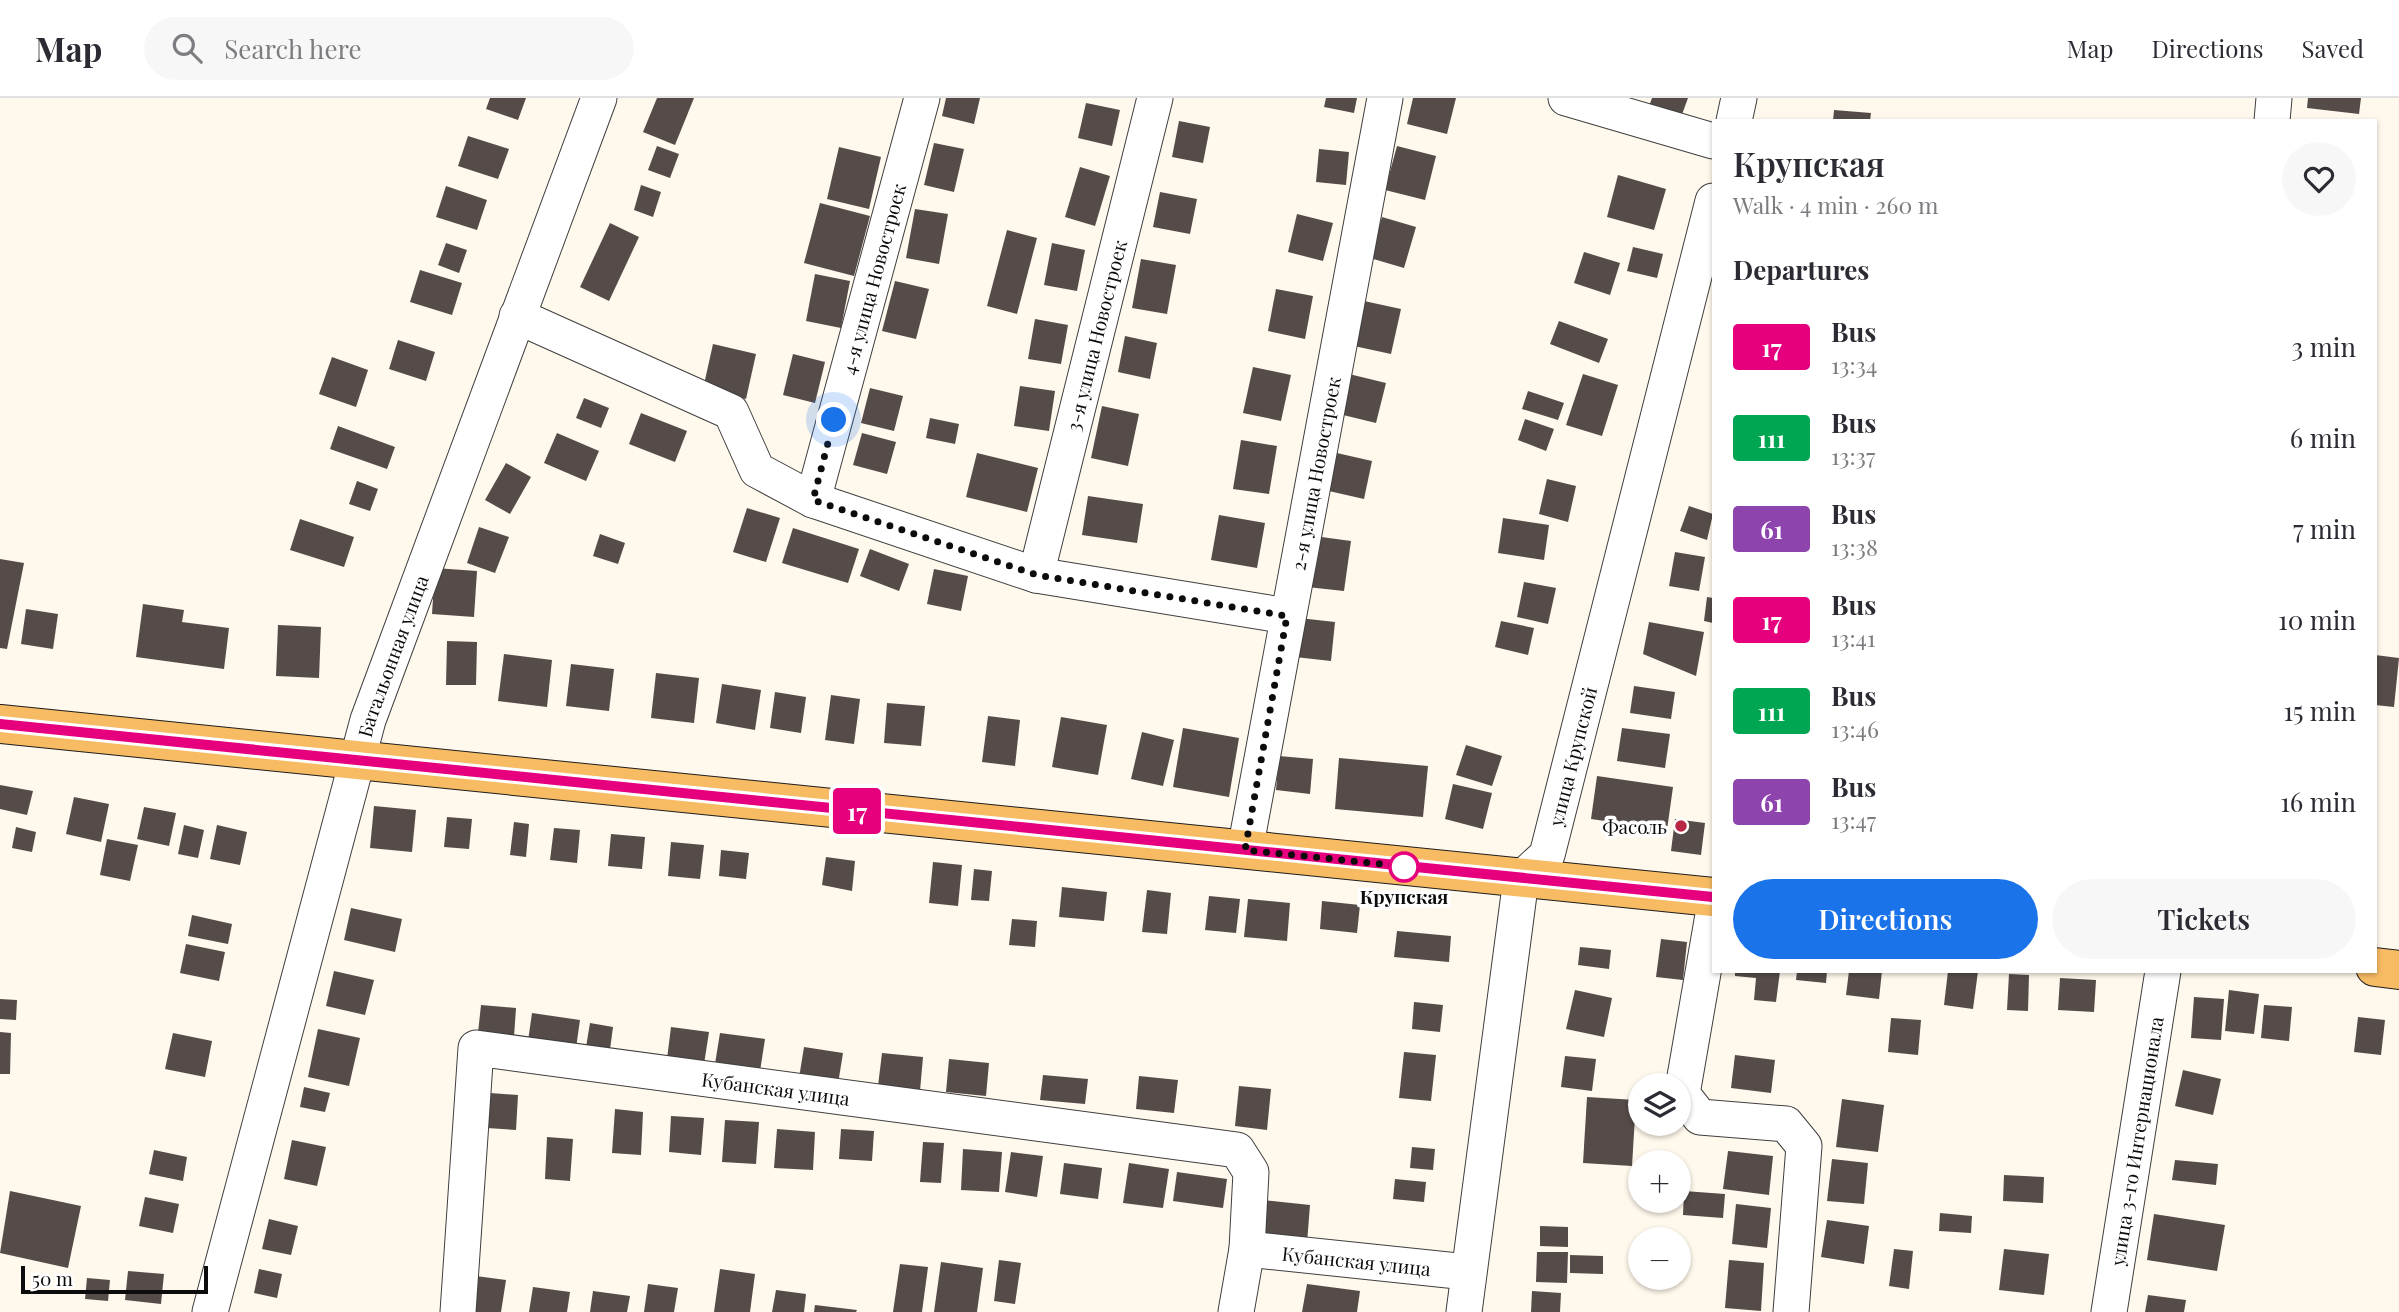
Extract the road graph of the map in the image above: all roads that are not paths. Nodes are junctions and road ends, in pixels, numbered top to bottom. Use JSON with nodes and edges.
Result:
{"nodes":[{"id":1,"x":599,"y":98,"type":"edge"},
{"id":2,"x":922,"y":98,"type":"edge"},
{"id":3,"x":1155,"y":98,"type":"edge"},
{"id":4,"x":1385,"y":98,"type":"edge"},
{"id":5,"x":1566,"y":98,"type":"edge"},
{"id":6,"x":1739,"y":98,"type":"edge"},
{"id":7,"x":2274,"y":98,"type":"edge"},
{"id":8,"x":1734,"y":119,"type":"edge"},
{"id":9,"x":2272,"y":119,"type":"edge"},
{"id":10,"x":1712,"y":141,"type":"edge"},
{"id":11,"x":1712,"y":205,"type":"edge"},
{"id":12,"x":517,"y":316,"type":"junction"},
{"id":13,"x":813,"y":500,"type":"junction"},
{"id":14,"x":1037,"y":575,"type":"junction"},
{"id":15,"x":1287,"y":616,"type":"junction"},
{"id":16,"x":0,"y":724,"type":"edge"},
{"id":17,"x":356,"y":761,"type":"junction"},
{"id":18,"x":1245,"y":850,"type":"junction"},
{"id":19,"x":1521,"y":879,"type":"junction"},
{"id":20,"x":1712,"y":897,"type":"edge"},
{"id":21,"x":1712,"y":921,"type":"edge"},
{"id":22,"x":2377,"y":967,"type":"edge"},
{"id":23,"x":2399,"y":970,"type":"edge"},
{"id":24,"x":2162,"y":973,"type":"edge"},
{"id":25,"x":1247,"y":1249,"type":"junction"},
{"id":26,"x":1467,"y":1272,"type":"junction"},
{"id":27,"x":210,"y":1312,"type":"edge"},
{"id":28,"x":458,"y":1312,"type":"edge"},
{"id":29,"x":1236,"y":1312,"type":"edge"},
{"id":30,"x":1464,"y":1312,"type":"edge"},
{"id":31,"x":1791,"y":1312,"type":"edge"},
{"id":32,"x":2109,"y":1312,"type":"edge"}],
"edges":[{"from":1,"to":12,"type":"street","name":"Батальонная улица"},
{"from":2,"to":13,"type":"street","name":"4-я улица Новостроек"},
{"from":3,"to":14,"type":"street","name":"3-я улица Новостроек"},
{"from":4,"to":15,"type":"street","name":"2-я улица Новостроек"},
{"from":5,"to":10,"type":"street"},
{"from":6,"to":8,"type":"street"},
{"from":7,"to":9,"type":"street"},
{"from":11,"to":19,"type":"street","name":"улица Крупской"},
{"from":12,"to":13,"type":"street"},
{"from":12,"to":17,"type":"street","name":"Батальонная улица"},
{"from":13,"to":14,"type":"street"},
{"from":14,"to":15,"type":"street"},
{"from":15,"to":18,"type":"street","name":"2-я улица Новостроек"},
{"from":16,"to":17,"type":"main road"},
{"from":17,"to":18,"type":"main road"},
{"from":17,"to":27,"type":"street","name":"Батальонная улица"},
{"from":18,"to":19,"type":"main road"},
{"from":19,"to":20,"type":"main road"},
{"from":19,"to":26,"type":"street"},
{"from":21,"to":31,"type":"street"},
{"from":22,"to":23,"type":"main road"},
{"from":24,"to":32,"type":"street","name":"улица 3-го Интернационала"},
{"from":25,"to":26,"type":"street","name":"Кубанская улица"},
{"from":25,"to":28,"type":"street","name":"Кубанская улица"},
{"from":25,"to":29,"type":"street","name":"Кубанская улица"},
{"from":26,"to":30,"type":"street"}]}
